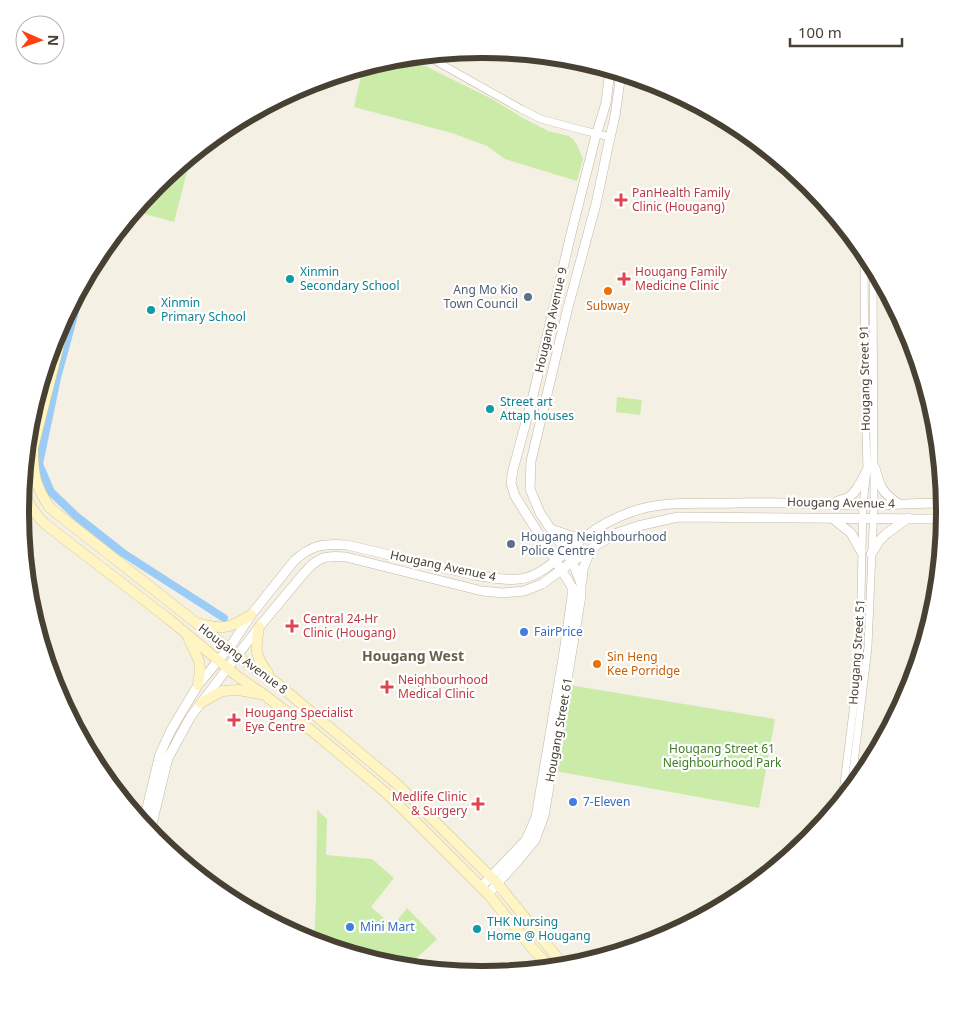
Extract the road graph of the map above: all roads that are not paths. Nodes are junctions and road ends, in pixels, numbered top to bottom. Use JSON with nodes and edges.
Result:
{"nodes":[{"id":1,"x":435,"y":61,"type":"edge"},
{"id":2,"x":609,"y":77,"type":"edge"},
{"id":3,"x":620,"y":80,"type":"edge"},
{"id":4,"x":597,"y":134,"type":"junction"},
{"id":5,"x":610,"y":136,"type":"junction"},
{"id":6,"x":864,"y":267,"type":"edge"},
{"id":7,"x":873,"y":281,"type":"edge"},
{"id":8,"x":55,"y":360,"type":"edge"},
{"id":9,"x":34,"y":442,"type":"edge"},
{"id":10,"x":33,"y":453,"type":"edge"},
{"id":11,"x":871,"y":469,"type":"junction"},
{"id":12,"x":936,"y":503,"type":"edge"},
{"id":13,"x":833,"y":504,"type":"junction"},
{"id":14,"x":863,"y":504,"type":"junction"},
{"id":15,"x":874,"y":504,"type":"junction"},
{"id":16,"x":899,"y":504,"type":"junction"},
{"id":17,"x":29,"y":505,"type":"edge"},
{"id":18,"x":832,"y":518,"type":"junction"},
{"id":19,"x":862,"y":518,"type":"junction"},
{"id":20,"x":908,"y":518,"type":"junction"},
{"id":21,"x":873,"y":519,"type":"junction"},
{"id":22,"x":936,"y":519,"type":"edge"},
{"id":23,"x":551,"y":529,"type":"junction"},
{"id":24,"x":584,"y":537,"type":"junction"},
{"id":25,"x":545,"y":543,"type":"junction"},
{"id":26,"x":592,"y":548,"type":"junction"},
{"id":27,"x":861,"y":551,"type":"junction"},
{"id":28,"x":566,"y":552,"type":"junction"},
{"id":29,"x":871,"y":554,"type":"junction"},
{"id":30,"x":556,"y":560,"type":"junction"},
{"id":31,"x":572,"y":562,"type":"junction"},
{"id":32,"x":541,"y":570,"type":"junction"},
{"id":33,"x":562,"y":570,"type":"junction"},
{"id":34,"x":547,"y":581,"type":"junction"},
{"id":35,"x":577,"y":585,"type":"junction"},
{"id":36,"x":251,"y":615,"type":"junction"},
{"id":37,"x":195,"y":622,"type":"junction"},
{"id":38,"x":259,"y":626,"type":"junction"},
{"id":39,"x":186,"y":634,"type":"junction"},
{"id":40,"x":233,"y":652,"type":"junction"},
{"id":41,"x":218,"y":660,"type":"junction"},
{"id":42,"x":228,"y":668,"type":"junction"},
{"id":43,"x":273,"y":680,"type":"junction"},
{"id":44,"x":198,"y":685,"type":"junction"},
{"id":45,"x":263,"y":694,"type":"junction"},
{"id":46,"x":201,"y":703,"type":"junction"},
{"id":47,"x":853,"y":774,"type":"edge"},
{"id":48,"x":844,"y":786,"type":"edge"},
{"id":49,"x":145,"y":815,"type":"edge"},
{"id":50,"x":152,"y":823,"type":"edge"},
{"id":51,"x":494,"y":880,"type":"junction"},
{"id":52,"x":484,"y":890,"type":"junction"},
{"id":53,"x":558,"y":959,"type":"edge"},
{"id":54,"x":545,"y":962,"type":"edge"}],
"edges":[{"from":1,"to":4,"type":"street"},
{"from":2,"to":4,"type":"street","name":"Hougang Avenue 9"},
{"from":3,"to":5,"type":"street","name":"Hougang Avenue 9"},
{"from":4,"to":5,"type":"street"},
{"from":4,"to":25,"type":"street","name":"Hougang Avenue 9"},
{"from":5,"to":23,"type":"street","name":"Hougang Avenue 9"},
{"from":6,"to":11,"type":"street","name":"Hougang Street 91"},
{"from":7,"to":11,"type":"street","name":"Hougang Street 91"},
{"from":8,"to":9,"type":"main road","name":"Hougang Avenue 8"},
{"from":10,"to":37,"type":"main road","name":"Hougang Avenue 8"},
{"from":11,"to":13,"type":"street"},
{"from":11,"to":14,"type":"street","name":"Hougang Street 91"},
{"from":11,"to":15,"type":"street","name":"Hougang Street 91"},
{"from":11,"to":16,"type":"street"},
{"from":12,"to":16,"type":"street","name":"Hougang Avenue 4"},
{"from":13,"to":14,"type":"street","name":"Hougang Avenue 4"},
{"from":13,"to":24,"type":"street","name":"Hougang Avenue 4"},
{"from":14,"to":15,"type":"street","name":"Hougang Avenue 4"},
{"from":14,"to":19,"type":"street","name":"Hougang Street 51"},
{"from":15,"to":16,"type":"street","name":"Hougang Avenue 4"},
{"from":15,"to":21,"type":"street","name":"Hougang Street 51"},
{"from":17,"to":39,"type":"main road","name":"Hougang Avenue 8"},
{"from":18,"to":19,"type":"street","name":"Hougang Avenue 4"},
{"from":18,"to":26,"type":"street","name":"Hougang Avenue 4"},
{"from":18,"to":27,"type":"street"},
{"from":19,"to":21,"type":"street","name":"Hougang Avenue 4"},
{"from":19,"to":27,"type":"street","name":"Hougang Street 51"},
{"from":20,"to":21,"type":"street","name":"Hougang Avenue 4"},
{"from":20,"to":22,"type":"street","name":"Hougang Avenue 4"},
{"from":20,"to":29,"type":"street"},
{"from":21,"to":29,"type":"street","name":"Hougang Street 51"},
{"from":23,"to":24,"type":"street"},
{"from":23,"to":28,"type":"street","name":"Hougang Avenue 9"},
{"from":24,"to":28,"type":"street","name":"Hougang Avenue 4"},
{"from":25,"to":30,"type":"street","name":"Hougang Avenue 9"},
{"from":25,"to":32,"type":"street"},
{"from":26,"to":31,"type":"street","name":"Hougang Avenue 4"},
{"from":26,"to":35,"type":"street"},
{"from":27,"to":48,"type":"street","name":"Hougang Street 51"},
{"from":28,"to":30,"type":"street","name":"Hougang Avenue 4"},
{"from":28,"to":31,"type":"street","name":"Hougang Street 61"},
{"from":29,"to":47,"type":"street","name":"Hougang Street 51"},
{"from":30,"to":32,"type":"street","name":"Hougang Avenue 4"},
{"from":30,"to":33,"type":"street"},
{"from":31,"to":33,"type":"street","name":"Hougang Avenue 4"},
{"from":31,"to":35,"type":"street","name":"Hougang Street 61"},
{"from":32,"to":36,"type":"street","name":"Hougang Avenue 4"},
{"from":33,"to":34,"type":"street","name":"Hougang Avenue 4"},
{"from":33,"to":35,"type":"street"},
{"from":34,"to":35,"type":"street"},
{"from":34,"to":38,"type":"street","name":"Hougang Avenue 4"},
{"from":35,"to":51,"type":"street","name":"Hougang Street 61"},
{"from":36,"to":37,"type":"main road"},
{"from":36,"to":40,"type":"street","name":"Hougang Avenue 4"},
{"from":37,"to":40,"type":"main road","name":"Hougang Avenue 8"},
{"from":38,"to":40,"type":"street","name":"Hougang Avenue 4"},
{"from":38,"to":43,"type":"main road"},
{"from":39,"to":41,"type":"main road","name":"Hougang Avenue 8"},
{"from":39,"to":44,"type":"main road"},
{"from":40,"to":41,"type":"street","name":"Hougang Avenue 4"},
{"from":40,"to":42,"type":"street","name":"Hougang Avenue 4"},
{"from":40,"to":43,"type":"main road","name":"Hougang Avenue 8"},
{"from":41,"to":42,"type":"main road","name":"Hougang Avenue 8"},
{"from":41,"to":44,"type":"street","name":"Hougang Avenue 4"},
{"from":42,"to":45,"type":"main road","name":"Hougang Avenue 8"},
{"from":42,"to":46,"type":"street","name":"Hougang Avenue 4"},
{"from":43,"to":51,"type":"main road","name":"Hougang Avenue 8"},
{"from":44,"to":49,"type":"street","name":"Hougang Avenue 4"},
{"from":45,"to":46,"type":"main road"},
{"from":45,"to":52,"type":"main road","name":"Hougang Avenue 8"},
{"from":46,"to":50,"type":"street","name":"Hougang Avenue 4"},
{"from":51,"to":52,"type":"street","name":"Hougang Street 61"},
{"from":51,"to":53,"type":"main road","name":"Hougang Avenue 8"},
{"from":52,"to":54,"type":"main road","name":"Hougang Avenue 8"}]}
